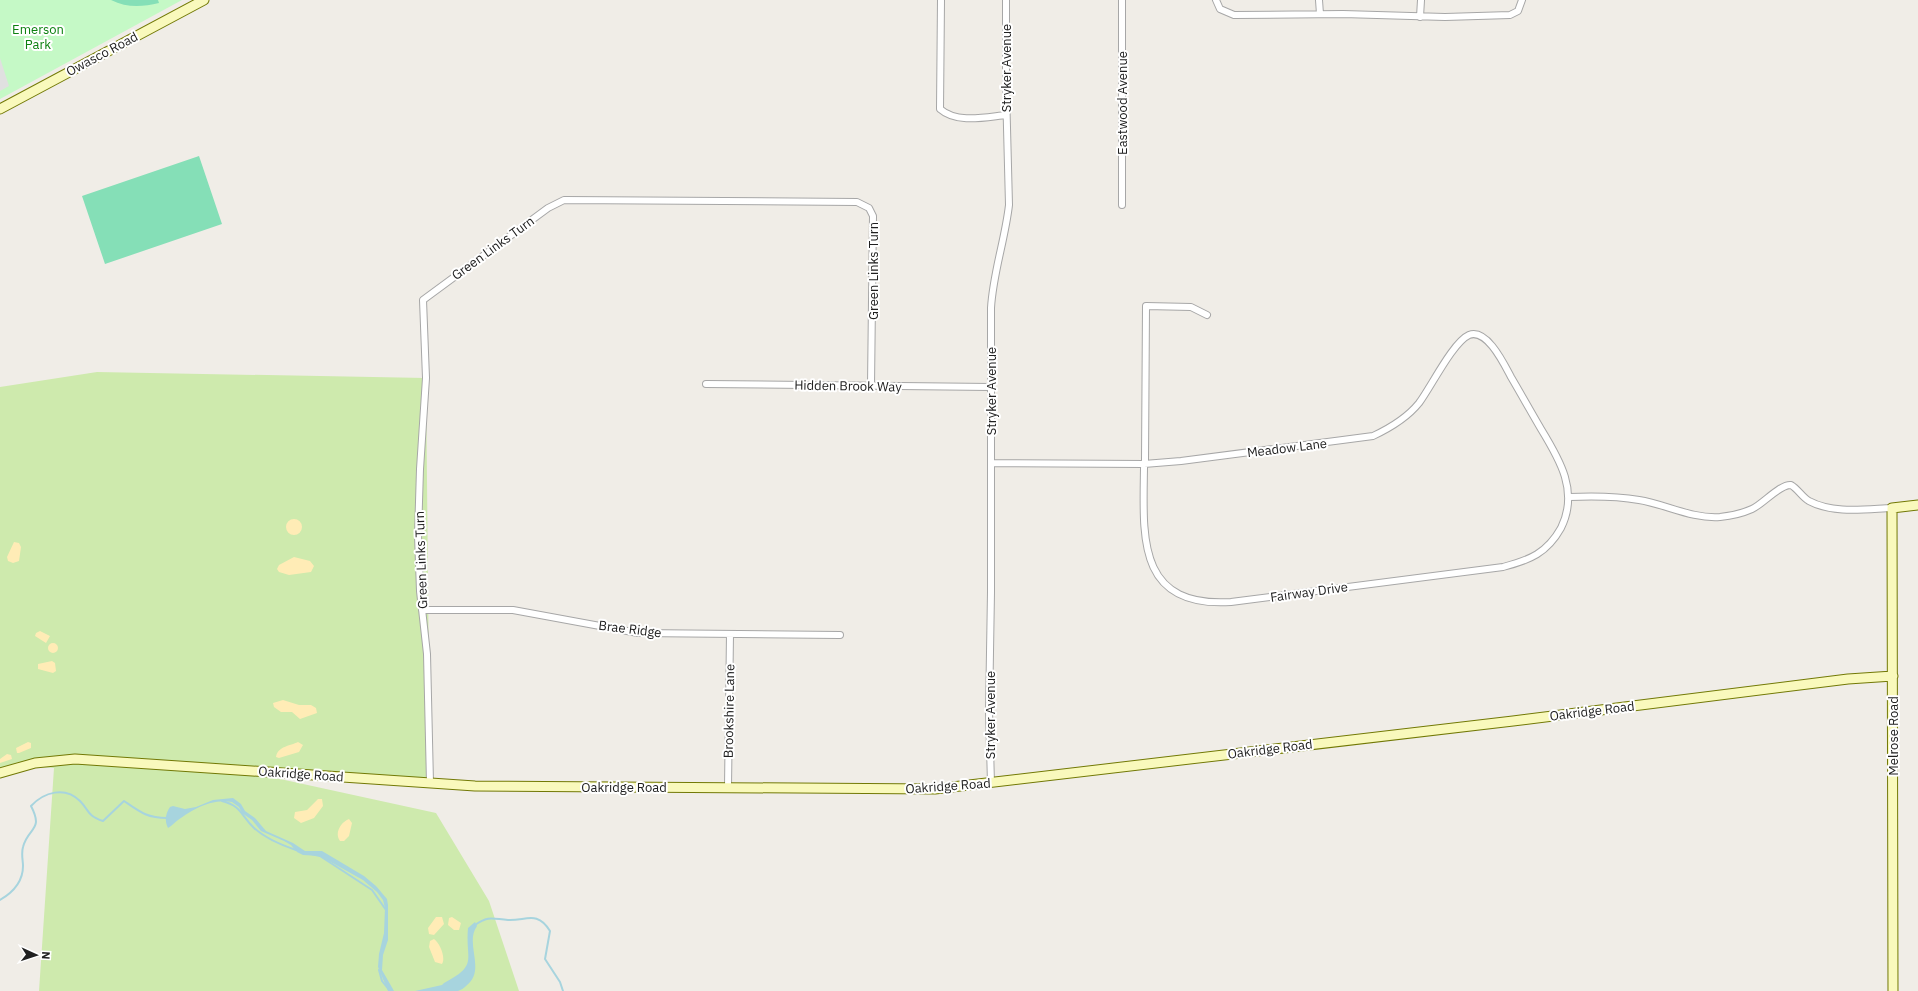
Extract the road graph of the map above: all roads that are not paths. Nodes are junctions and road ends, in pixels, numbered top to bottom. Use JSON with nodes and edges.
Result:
{"nodes":[{"id":1,"x":204,"y":0,"type":"edge"},
{"id":2,"x":941,"y":0,"type":"edge"},
{"id":3,"x":1006,"y":0,"type":"edge"},
{"id":4,"x":1122,"y":0,"type":"edge"},
{"id":5,"x":1216,"y":0,"type":"edge"},
{"id":6,"x":1319,"y":0,"type":"edge"},
{"id":7,"x":1421,"y":0,"type":"edge"},
{"id":8,"x":1522,"y":2,"type":"edge"},
{"id":9,"x":1320,"y":14,"type":"junction"},
{"id":10,"x":1420,"y":17,"type":"junction"},
{"id":11,"x":0,"y":109,"type":"edge"},
{"id":12,"x":1006,"y":116,"type":"junction"},
{"id":13,"x":1122,"y":205,"type":"dead end"},
{"id":14,"x":1207,"y":316,"type":"dead end"},
{"id":15,"x":1512,"y":379,"type":"joint"},
{"id":16,"x":706,"y":384,"type":"dead end"},
{"id":17,"x":871,"y":386,"type":"junction"},
{"id":18,"x":991,"y":387,"type":"junction"},
{"id":19,"x":991,"y":463,"type":"junction"},
{"id":20,"x":1144,"y":464,"type":"junction"},
{"id":21,"x":1569,"y":497,"type":"junction"},
{"id":22,"x":1918,"y":505,"type":"edge"},
{"id":23,"x":1892,"y":508,"type":"junction"},
{"id":24,"x":422,"y":610,"type":"junction"},
{"id":25,"x":730,"y":634,"type":"junction"},
{"id":26,"x":840,"y":635,"type":"dead end"},
{"id":27,"x":1893,"y":676,"type":"junction"},
{"id":28,"x":0,"y":773,"type":"edge"},
{"id":29,"x":430,"y":782,"type":"junction"},
{"id":30,"x":991,"y":783,"type":"junction"},
{"id":31,"x":728,"y":787,"type":"junction"},
{"id":32,"x":1893,"y":991,"type":"edge"}],
"edges":[{"from":1,"to":11,"type":"street","name":"Owasco Road"},
{"from":2,"to":12,"type":"street"},
{"from":3,"to":12,"type":"street","name":"Stryker Avenue"},
{"from":4,"to":13,"type":"street","name":"Eastwood Avenue"},
{"from":5,"to":9,"type":"street"},
{"from":6,"to":9,"type":"street"},
{"from":7,"to":10,"type":"street"},
{"from":8,"to":10,"type":"street"},
{"from":9,"to":10,"type":"street"},
{"from":12,"to":18,"type":"street","name":"Stryker Avenue"},
{"from":14,"to":20,"type":"street","name":"Fairway Drive"},
{"from":15,"to":20,"type":"street","name":"Meadow Lane"},
{"from":15,"to":21,"type":"street","name":"Fairway Drive"},
{"from":16,"to":17,"type":"street","name":"Hidden Brook Way"},
{"from":17,"to":18,"type":"street","name":"Hidden Brook Way"},
{"from":17,"to":24,"type":"street","name":"Green Links Turn"},
{"from":18,"to":19,"type":"street","name":"Stryker Avenue"},
{"from":19,"to":20,"type":"street","name":"Meadow Lane"},
{"from":19,"to":30,"type":"street","name":"Stryker Avenue"},
{"from":20,"to":21,"type":"street","name":"Fairway Drive"},
{"from":21,"to":23,"type":"street"},
{"from":22,"to":23,"type":"street"},
{"from":23,"to":27,"type":"street","name":"Melrose Road"},
{"from":24,"to":25,"type":"street","name":"Brae Ridge"},
{"from":24,"to":29,"type":"street","name":"Green Links Turn"},
{"from":25,"to":26,"type":"street","name":"Brae Ridge"},
{"from":25,"to":31,"type":"street","name":"Brookshire Lane"},
{"from":27,"to":30,"type":"street","name":"Oakridge Road"},
{"from":27,"to":32,"type":"street","name":"Melrose Road"},
{"from":28,"to":29,"type":"street","name":"Oakridge Road"},
{"from":29,"to":31,"type":"street","name":"Oakridge Road"},
{"from":30,"to":31,"type":"street","name":"Oakridge Road"}]}
